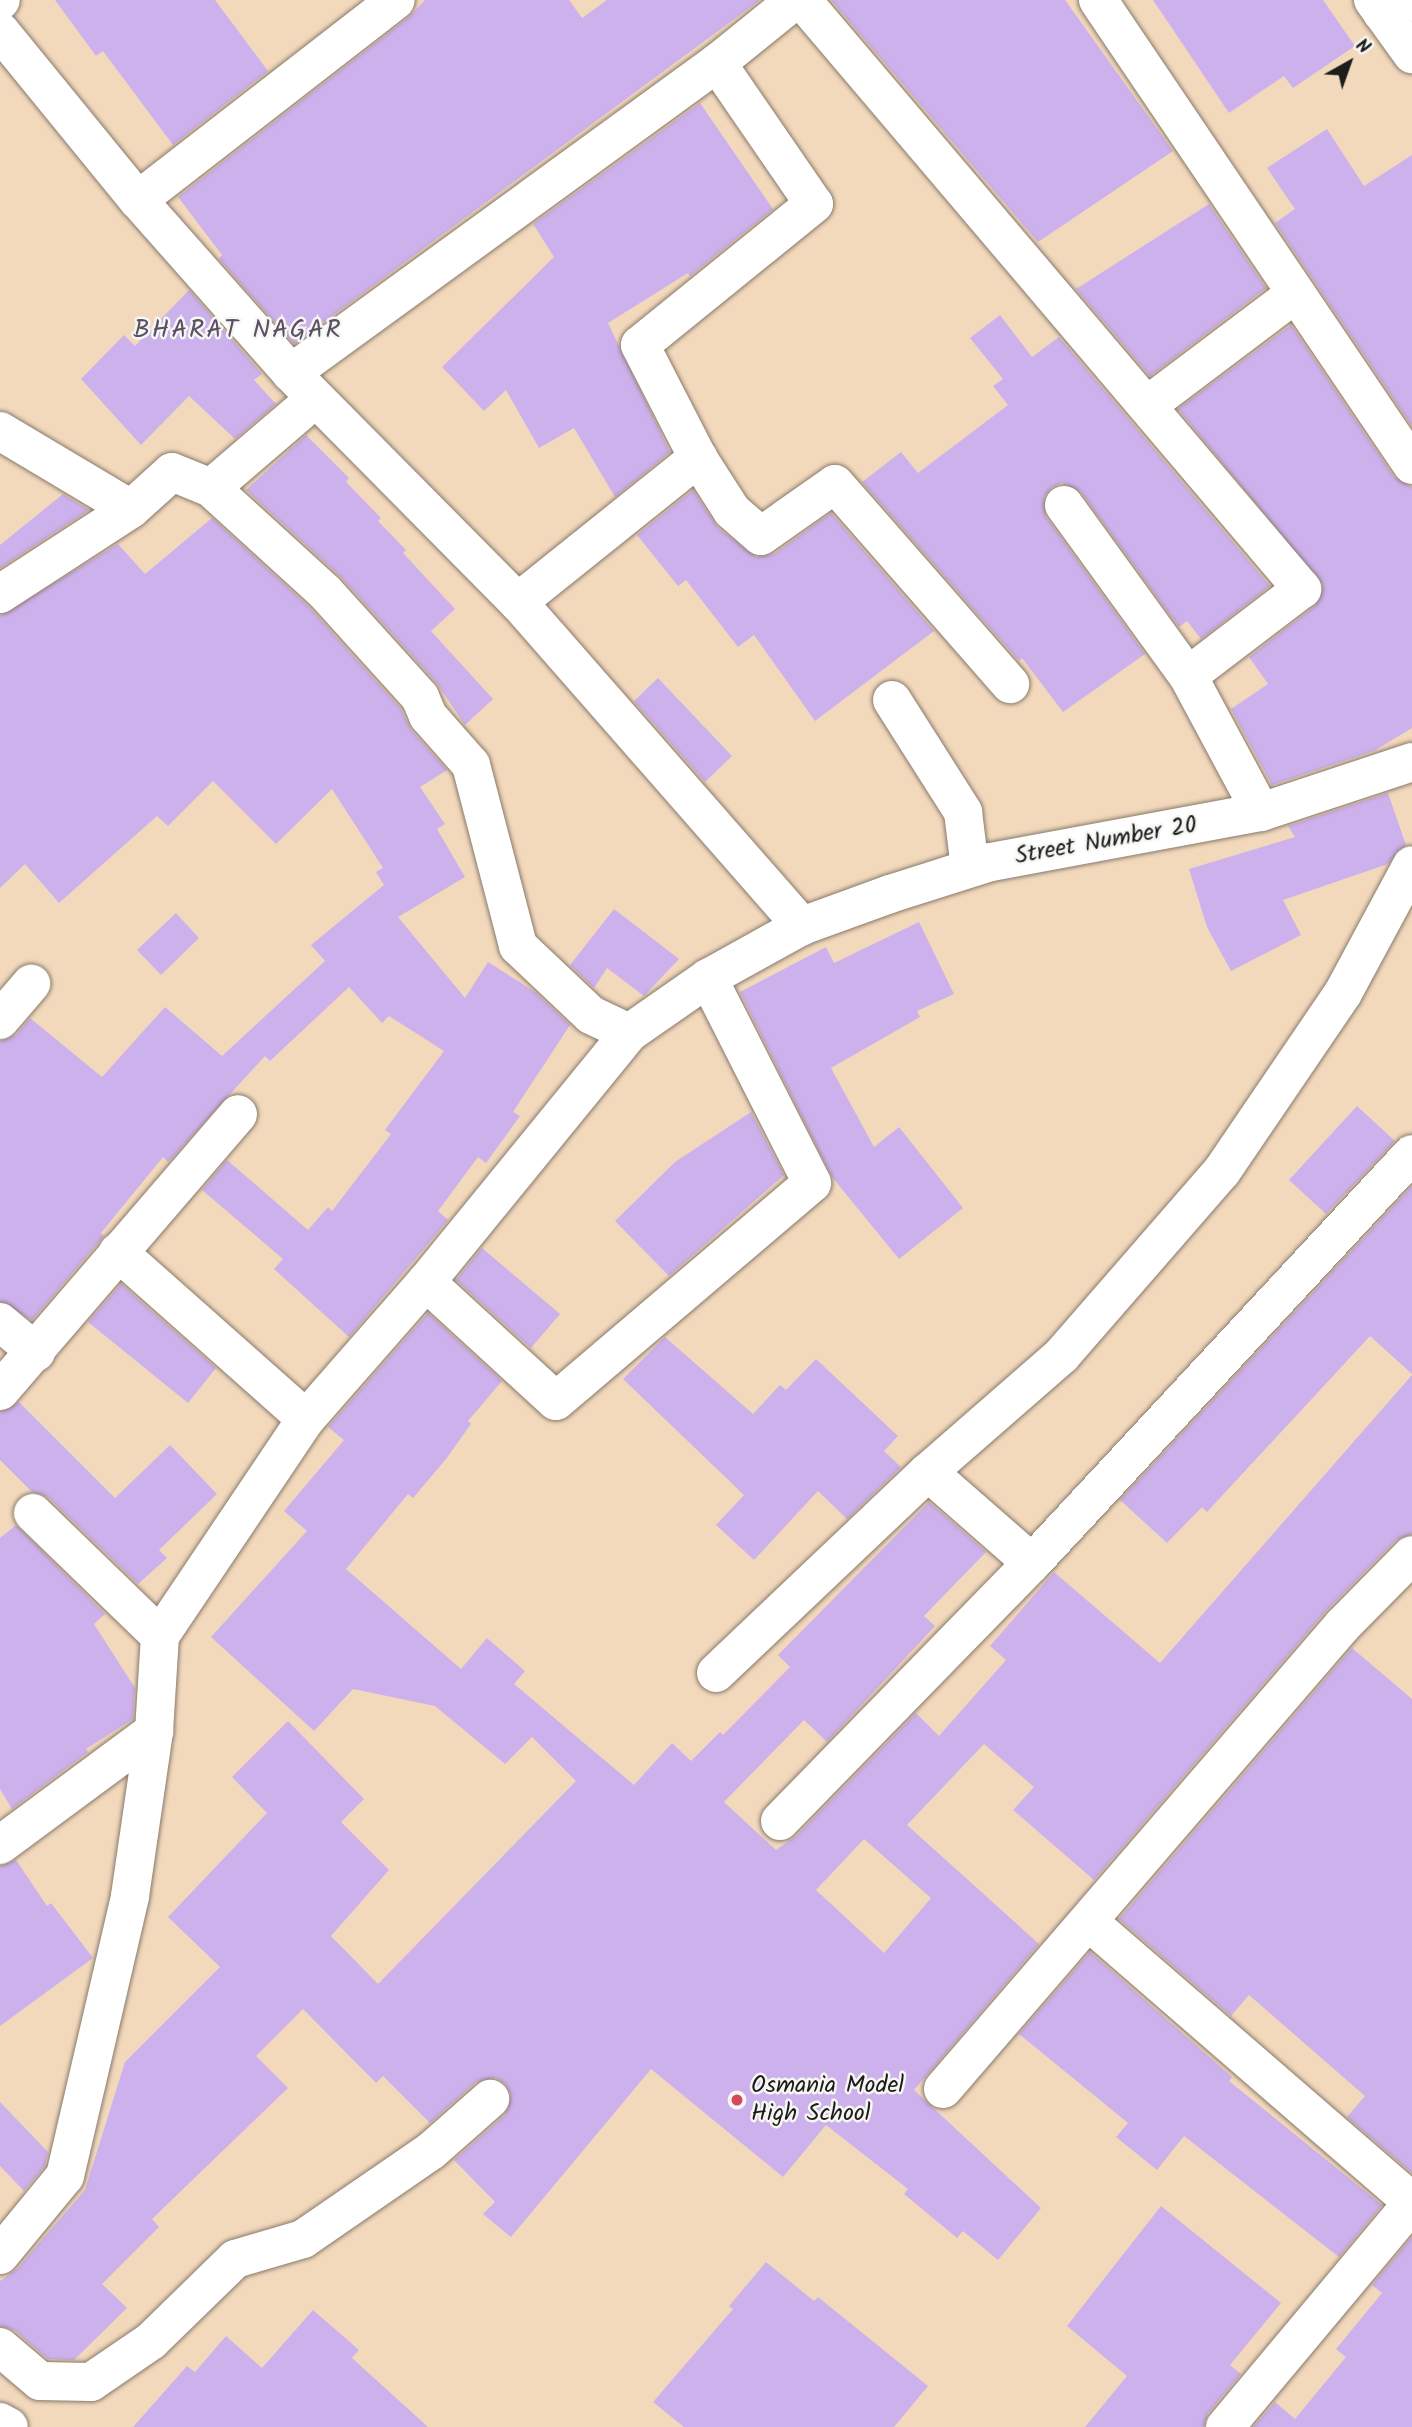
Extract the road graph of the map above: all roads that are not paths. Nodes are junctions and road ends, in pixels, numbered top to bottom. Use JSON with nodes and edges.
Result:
{"nodes":[{"id":1,"x":396,"y":0,"type":"edge"},
{"id":2,"x":796,"y":0,"type":"edge"},
{"id":3,"x":802,"y":0,"type":"edge"},
{"id":4,"x":1098,"y":0,"type":"edge"},
{"id":5,"x":1389,"y":5,"type":"edge"},
{"id":6,"x":0,"y":31,"type":"edge"},
{"id":7,"x":1412,"y":54,"type":"edge"},
{"id":8,"x":718,"y":63,"type":"junction"},
{"id":9,"x":138,"y":200,"type":"junction"},
{"id":10,"x":1295,"y":294,"type":"junction"},
{"id":11,"x":303,"y":386,"type":"junction"},
{"id":12,"x":1149,"y":404,"type":"junction"},
{"id":13,"x":0,"y":431,"type":"edge"},
{"id":14,"x":698,"y":458,"type":"junction"},
{"id":15,"x":1412,"y":465,"type":"edge"},
{"id":16,"x":211,"y":488,"type":"junction"},
{"id":17,"x":1064,"y":505,"type":"dead end"},
{"id":18,"x":131,"y":509,"type":"junction"},
{"id":19,"x":0,"y":594,"type":"edge"},
{"id":20,"x":518,"y":601,"type":"junction"},
{"id":21,"x":1188,"y":676,"type":"junction"},
{"id":22,"x":1010,"y":684,"type":"dead end"},
{"id":23,"x":892,"y":700,"type":"dead end"},
{"id":24,"x":1412,"y":762,"type":"edge"},
{"id":25,"x":1261,"y":812,"type":"junction"},
{"id":26,"x":1412,"y":865,"type":"edge"},
{"id":27,"x":970,"y":868,"type":"junction"},
{"id":28,"x":802,"y":926,"type":"junction"},
{"id":29,"x":708,"y":978,"type":"junction"},
{"id":30,"x":31,"y":984,"type":"dead end"},
{"id":31,"x":0,"y":1020,"type":"edge"},
{"id":32,"x":628,"y":1033,"type":"junction"},
{"id":33,"x":237,"y":1114,"type":"dead end"},
{"id":34,"x":1412,"y":1154,"type":"edge"},
{"id":35,"x":118,"y":1252,"type":"junction"},
{"id":36,"x":426,"y":1282,"type":"junction"},
{"id":37,"x":0,"y":1322,"type":"edge"},
{"id":38,"x":36,"y":1352,"type":"junction"},
{"id":39,"x":0,"y":1391,"type":"edge"},
{"id":40,"x":306,"y":1419,"type":"junction"},
{"id":41,"x":928,"y":1472,"type":"junction"},
{"id":42,"x":33,"y":1513,"type":"dead end"},
{"id":43,"x":1412,"y":1555,"type":"edge"},
{"id":44,"x":1031,"y":1563,"type":"junction"},
{"id":45,"x":160,"y":1636,"type":"junction"},
{"id":46,"x":716,"y":1673,"type":"dead end"},
{"id":47,"x":154,"y":1731,"type":"junction"},
{"id":48,"x":780,"y":1821,"type":"dead end"},
{"id":49,"x":0,"y":1845,"type":"edge"},
{"id":50,"x":1088,"y":1922,"type":"junction"},
{"id":51,"x":943,"y":2089,"type":"dead end"},
{"id":52,"x":490,"y":2099,"type":"dead end"},
{"id":53,"x":1412,"y":2203,"type":"edge"},
{"id":54,"x":0,"y":2254,"type":"edge"},
{"id":55,"x":0,"y":2347,"type":"edge"},
{"id":56,"x":0,"y":2422,"type":"edge"},
{"id":57,"x":9,"y":2427,"type":"edge"},
{"id":58,"x":1225,"y":2427,"type":"edge"}],
"edges":[{"from":1,"to":9,"type":"street"},
{"from":2,"to":8,"type":"street"},
{"from":3,"to":12,"type":"street"},
{"from":4,"to":10,"type":"street"},
{"from":5,"to":7,"type":"street"},
{"from":6,"to":9,"type":"street"},
{"from":8,"to":11,"type":"street"},
{"from":8,"to":14,"type":"street"},
{"from":9,"to":11,"type":"street"},
{"from":10,"to":12,"type":"street"},
{"from":10,"to":15,"type":"street"},
{"from":11,"to":16,"type":"street"},
{"from":11,"to":20,"type":"street"},
{"from":12,"to":21,"type":"street"},
{"from":13,"to":18,"type":"street"},
{"from":14,"to":20,"type":"street"},
{"from":14,"to":22,"type":"street"},
{"from":16,"to":18,"type":"street"},
{"from":16,"to":32,"type":"street"},
{"from":17,"to":21,"type":"street"},
{"from":18,"to":19,"type":"street"},
{"from":20,"to":28,"type":"street"},
{"from":21,"to":25,"type":"street"},
{"from":23,"to":27,"type":"street"},
{"from":24,"to":25,"type":"street","name":"Street Number 20"},
{"from":25,"to":27,"type":"street","name":"Street Number 20"},
{"from":26,"to":41,"type":"street"},
{"from":27,"to":28,"type":"street","name":"Street Number 20"},
{"from":28,"to":29,"type":"street","name":"Street Number 20"},
{"from":29,"to":32,"type":"street","name":"Street Number 20"},
{"from":29,"to":36,"type":"street"},
{"from":30,"to":31,"type":"street"},
{"from":32,"to":36,"type":"street","name":"Street Number 20"},
{"from":33,"to":35,"type":"street"},
{"from":34,"to":44,"type":"street"},
{"from":35,"to":38,"type":"street"},
{"from":35,"to":40,"type":"street"},
{"from":36,"to":40,"type":"street","name":"Street Number 20"},
{"from":37,"to":38,"type":"street"},
{"from":38,"to":39,"type":"street"},
{"from":40,"to":45,"type":"street","name":"Street Number 20"},
{"from":41,"to":44,"type":"street"},
{"from":41,"to":46,"type":"street"},
{"from":42,"to":45,"type":"street"},
{"from":43,"to":50,"type":"street"},
{"from":44,"to":48,"type":"street"},
{"from":45,"to":47,"type":"street"},
{"from":47,"to":49,"type":"street"},
{"from":47,"to":54,"type":"street"},
{"from":50,"to":51,"type":"street"},
{"from":50,"to":53,"type":"street"},
{"from":52,"to":55,"type":"street"},
{"from":53,"to":58,"type":"street"},
{"from":56,"to":57,"type":"street"}]}
